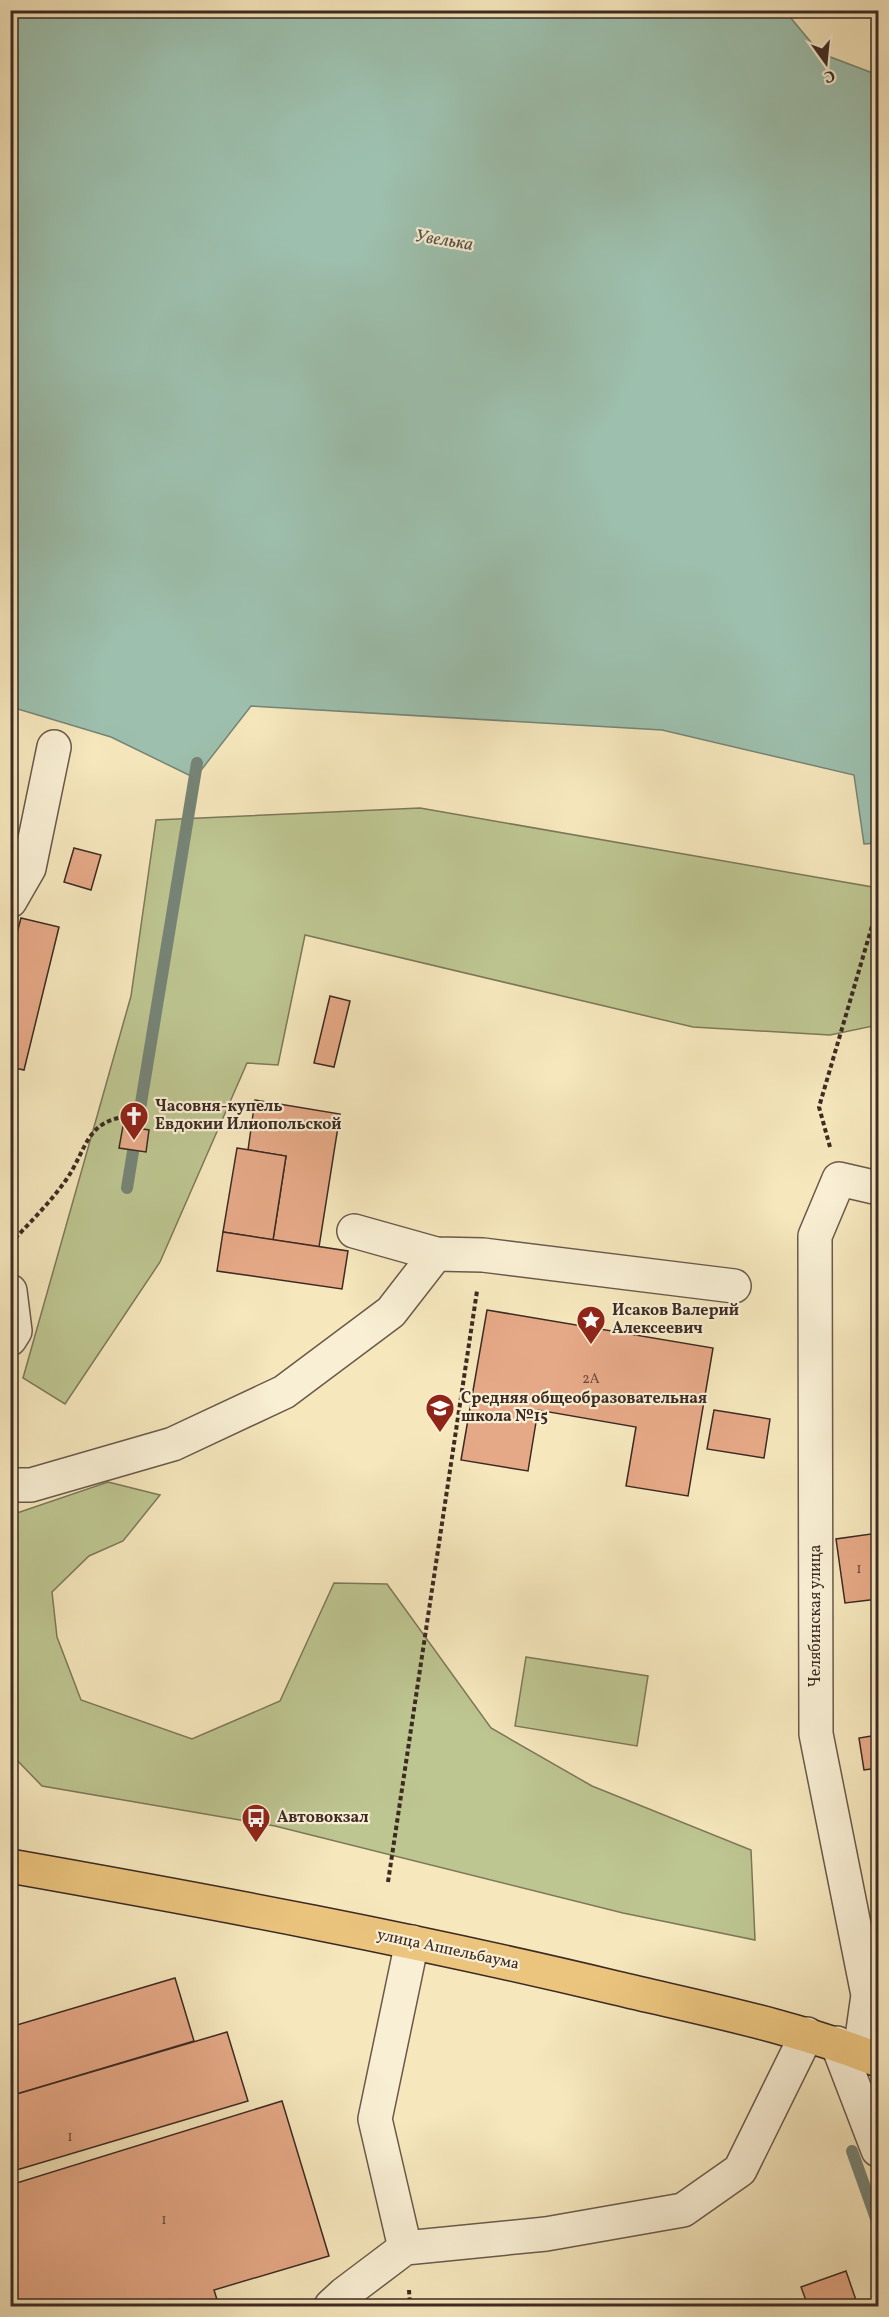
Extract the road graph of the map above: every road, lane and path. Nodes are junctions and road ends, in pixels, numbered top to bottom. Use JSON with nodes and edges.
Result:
{"nodes":[{"id":1,"x":54,"y":747,"type":"dead end"},
{"id":2,"x":10,"y":901,"type":"edge"},
{"id":3,"x":877,"y":909,"type":"dead end"},
{"id":4,"x":131,"y":1116,"type":"dead end"},
{"id":5,"x":839,"y":1179,"type":"junction"},
{"id":6,"x":879,"y":1188,"type":"edge"},
{"id":7,"x":354,"y":1231,"type":"dead end"},
{"id":8,"x":10,"y":1244,"type":"edge"},
{"id":9,"x":436,"y":1254,"type":"junction"},
{"id":10,"x":483,"y":1255,"type":"junction"},
{"id":11,"x":734,"y":1286,"type":"dead end"},
{"id":12,"x":10,"y":1291,"type":"edge"},
{"id":13,"x":10,"y":1339,"type":"edge"},
{"id":14,"x":10,"y":1485,"type":"edge"},
{"id":15,"x":10,"y":1866,"type":"edge"},
{"id":16,"x":388,"y":1882,"type":"dead end"},
{"id":17,"x":412,"y":1942,"type":"junction"},
{"id":18,"x":807,"y":2034,"type":"junction"},
{"id":19,"x":858,"y":2051,"type":"edge"},
{"id":20,"x":879,"y":2150,"type":"edge"},
{"id":21,"x":405,"y":2248,"type":"junction"},
{"id":22,"x":331,"y":2307,"type":"edge"}],
"edges":[{"from":1,"to":2,"type":"street"},
{"from":3,"to":5,"type":"path"},
{"from":4,"to":8,"type":"path"},
{"from":5,"to":6,"type":"street"},
{"from":5,"to":19,"type":"street","name":"Челябинская улица"},
{"from":7,"to":9,"type":"street"},
{"from":9,"to":10,"type":"street"},
{"from":9,"to":14,"type":"street"},
{"from":10,"to":11,"type":"street"},
{"from":10,"to":16,"type":"path"},
{"from":12,"to":13,"type":"street"},
{"from":15,"to":17,"type":"main road","name":"улица Аппельбаума"},
{"from":17,"to":18,"type":"main road","name":"улица Аппельбаума"},
{"from":17,"to":21,"type":"street"},
{"from":18,"to":19,"type":"main road","name":"улица Аппельбаума"},
{"from":18,"to":21,"type":"street"},
{"from":19,"to":20,"type":"street","name":"Челябинская улица"},
{"from":21,"to":22,"type":"street"}]}
